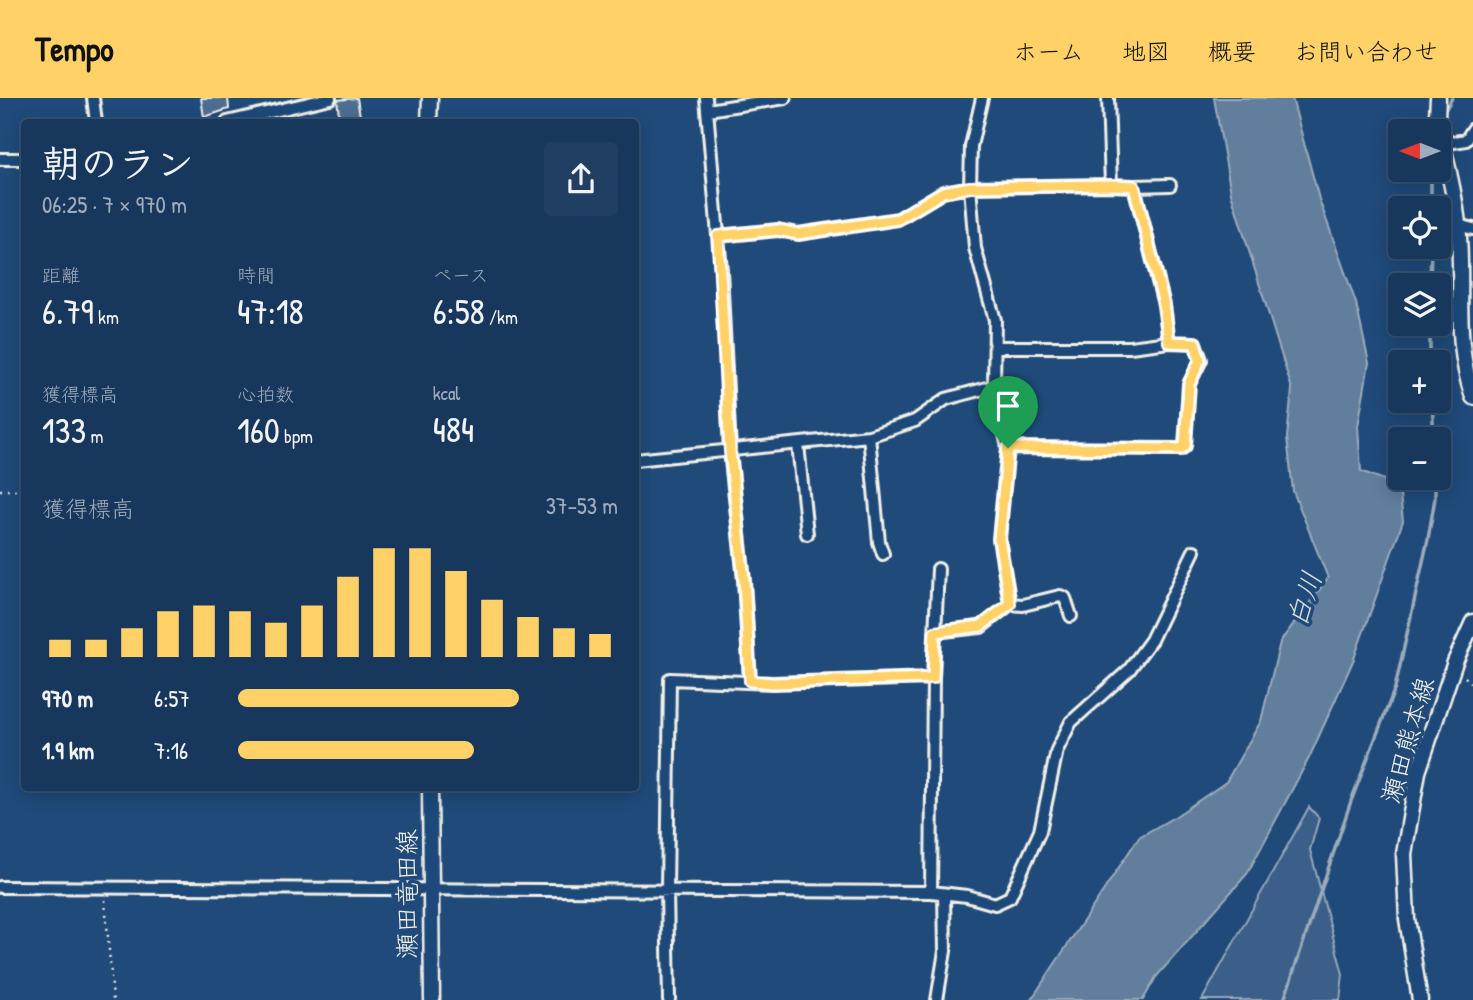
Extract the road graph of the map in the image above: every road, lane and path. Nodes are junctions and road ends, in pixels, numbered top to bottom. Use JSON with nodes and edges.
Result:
{"nodes":[{"id":1,"x":93,"y":98,"type":"edge"},
{"id":2,"x":330,"y":98,"type":"edge"},
{"id":3,"x":429,"y":98,"type":"edge"},
{"id":4,"x":706,"y":98,"type":"edge"},
{"id":5,"x":785,"y":98,"type":"edge"},
{"id":6,"x":982,"y":98,"type":"edge"},
{"id":7,"x":1108,"y":98,"type":"edge"},
{"id":8,"x":1438,"y":98,"type":"edge"},
{"id":9,"x":708,"y":110,"type":"junction"},
{"id":10,"x":96,"y":119,"type":"edge"},
{"id":11,"x":240,"y":119,"type":"edge"},
{"id":12,"x":429,"y":119,"type":"edge"},
{"id":13,"x":1438,"y":119,"type":"edge"},
{"id":14,"x":1473,"y":129,"type":"edge"},
{"id":15,"x":1451,"y":142,"type":"edge"},
{"id":16,"x":0,"y":159,"type":"edge"},
{"id":17,"x":21,"y":159,"type":"edge"},
{"id":18,"x":1450,"y":182,"type":"edge"},
{"id":19,"x":1170,"y":184,"type":"dead end"},
{"id":20,"x":1111,"y":185,"type":"junction"},
{"id":21,"x":1134,"y":186,"type":"junction"},
{"id":22,"x":970,"y":187,"type":"junction"},
{"id":23,"x":1458,"y":225,"type":"junction"},
{"id":24,"x":1473,"y":229,"type":"edge"},
{"id":25,"x":718,"y":236,"type":"junction"},
{"id":26,"x":1169,"y":342,"type":"junction"},
{"id":27,"x":995,"y":347,"type":"junction"},
{"id":28,"x":994,"y":386,"type":"junction"},
{"id":29,"x":1473,"y":397,"type":"edge"},
{"id":30,"x":869,"y":436,"type":"junction"},
{"id":31,"x":799,"y":444,"type":"junction"},
{"id":32,"x":1008,"y":448,"type":"junction"},
{"id":33,"x":730,"y":451,"type":"junction"},
{"id":34,"x":639,"y":460,"type":"edge"},
{"id":35,"x":0,"y":490,"type":"edge"},
{"id":36,"x":21,"y":490,"type":"edge"},
{"id":37,"x":807,"y":534,"type":"dead end"},
{"id":38,"x":1194,"y":551,"type":"dead end"},
{"id":39,"x":883,"y":554,"type":"dead end"},
{"id":40,"x":937,"y":569,"type":"dead end"},
{"id":41,"x":1010,"y":604,"type":"junction"},
{"id":42,"x":1071,"y":616,"type":"dead end"},
{"id":43,"x":1473,"y":622,"type":"edge"},
{"id":44,"x":935,"y":632,"type":"junction"},
{"id":45,"x":933,"y":678,"type":"junction"},
{"id":46,"x":750,"y":681,"type":"junction"},
{"id":47,"x":430,"y":791,"type":"edge"},
{"id":48,"x":104,"y":886,"type":"junction"},
{"id":49,"x":0,"y":887,"type":"edge"},
{"id":50,"x":430,"y":890,"type":"junction"},
{"id":51,"x":667,"y":890,"type":"junction"},
{"id":52,"x":930,"y":892,"type":"junction"},
{"id":53,"x":944,"y":894,"type":"junction"},
{"id":54,"x":113,"y":1000,"type":"edge"},
{"id":55,"x":432,"y":1000,"type":"edge"},
{"id":56,"x":670,"y":1000,"type":"edge"},
{"id":57,"x":937,"y":1000,"type":"edge"},
{"id":58,"x":1420,"y":1000,"type":"edge"}],
"edges":[{"from":1,"to":10,"type":"street"},
{"from":2,"to":11,"type":"street"},
{"from":3,"to":12,"type":"main road"},
{"from":4,"to":9,"type":"street"},
{"from":5,"to":9,"type":"street"},
{"from":6,"to":22,"type":"street"},
{"from":7,"to":20,"type":"street"},
{"from":8,"to":13,"type":"main road"},
{"from":9,"to":25,"type":"street"},
{"from":14,"to":15,"type":"street"},
{"from":16,"to":17,"type":"street"},
{"from":18,"to":23,"type":"main road"},
{"from":19,"to":21,"type":"street"},
{"from":20,"to":21,"type":"street"},
{"from":20,"to":22,"type":"street"},
{"from":21,"to":26,"type":"street"},
{"from":22,"to":25,"type":"street"},
{"from":22,"to":27,"type":"street"},
{"from":23,"to":24,"type":"street"},
{"from":23,"to":29,"type":"main road"},
{"from":25,"to":33,"type":"street"},
{"from":26,"to":27,"type":"street"},
{"from":26,"to":32,"type":"street"},
{"from":27,"to":28,"type":"street"},
{"from":28,"to":30,"type":"street"},
{"from":28,"to":32,"type":"street"},
{"from":30,"to":31,"type":"street"},
{"from":30,"to":39,"type":"street"},
{"from":31,"to":33,"type":"street"},
{"from":31,"to":37,"type":"street"},
{"from":32,"to":41,"type":"street"},
{"from":33,"to":34,"type":"street"},
{"from":33,"to":46,"type":"street"},
{"from":35,"to":36,"type":"path"},
{"from":38,"to":53,"type":"street"},
{"from":40,"to":44,"type":"street"},
{"from":41,"to":42,"type":"street"},
{"from":41,"to":44,"type":"street"},
{"from":43,"to":58,"type":"main road","name":"瀬田熊本線"},
{"from":44,"to":45,"type":"street"},
{"from":45,"to":46,"type":"street"},
{"from":45,"to":52,"type":"street"},
{"from":46,"to":51,"type":"street"},
{"from":47,"to":50,"type":"main road","name":"瀬田竜田線"},
{"from":48,"to":49,"type":"street"},
{"from":48,"to":50,"type":"street"},
{"from":48,"to":54,"type":"path"},
{"from":50,"to":51,"type":"street"},
{"from":50,"to":55,"type":"main road","name":"瀬田竜田線"},
{"from":51,"to":52,"type":"street"},
{"from":51,"to":56,"type":"street"},
{"from":52,"to":53,"type":"street"},
{"from":53,"to":57,"type":"street"}]}
